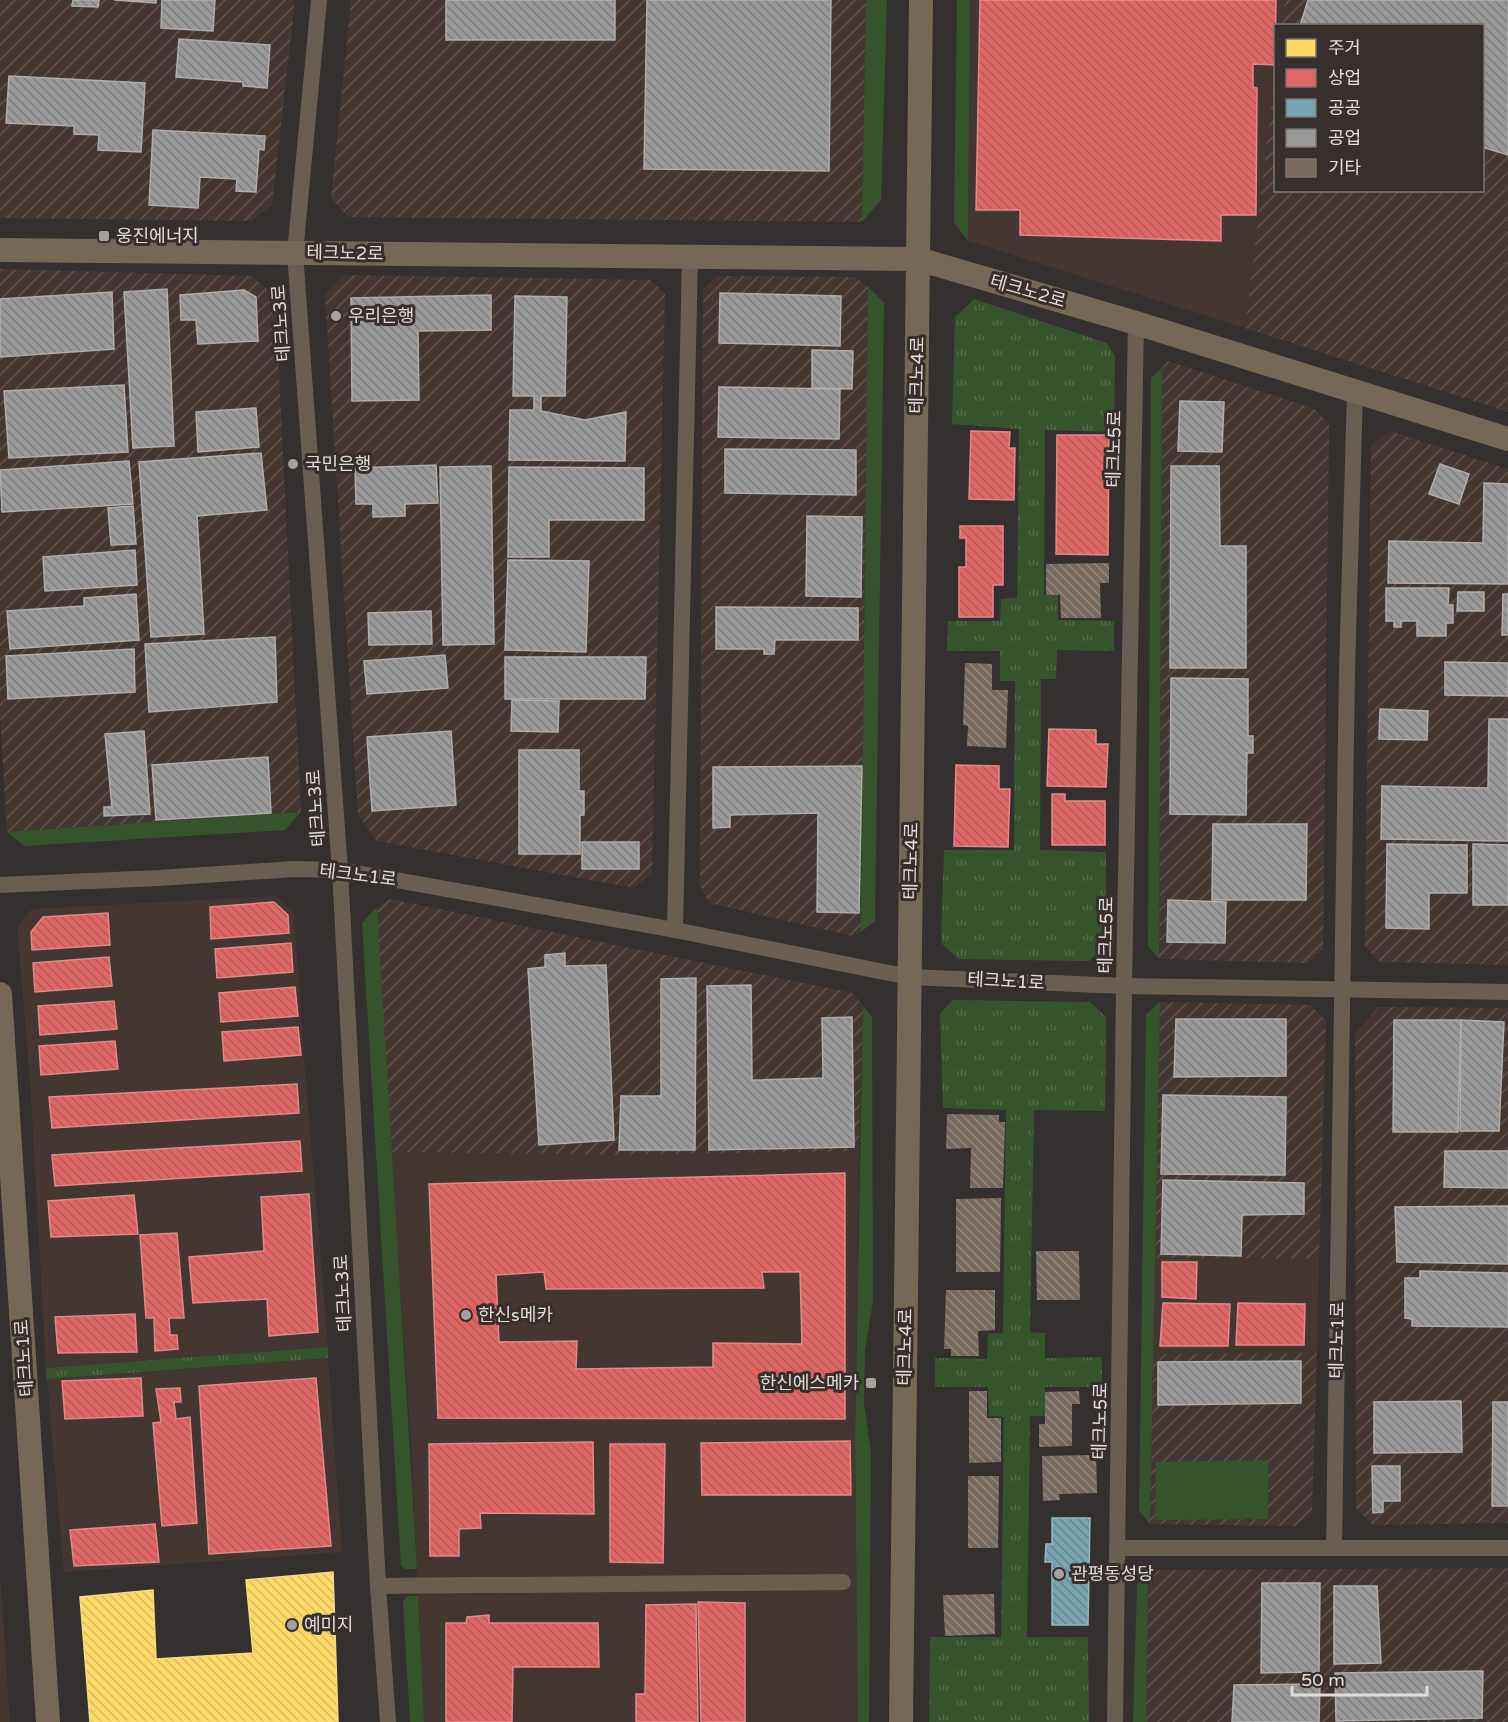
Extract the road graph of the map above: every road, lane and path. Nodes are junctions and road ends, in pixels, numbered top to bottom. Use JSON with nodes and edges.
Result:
{"nodes":[{"id":1,"x":319,"y":0,"type":"edge"},
{"id":2,"x":921,"y":0,"type":"edge"},
{"id":3,"x":0,"y":250,"type":"edge"},
{"id":4,"x":295,"y":253,"type":"junction"},
{"id":5,"x":690,"y":257,"type":"junction"},
{"id":6,"x":918,"y":259,"type":"junction"},
{"id":7,"x":1136,"y":323,"type":"junction"},
{"id":8,"x":1355,"y":391,"type":"junction"},
{"id":9,"x":1508,"y":439,"type":"edge"},
{"id":10,"x":339,"y":870,"type":"junction"},
{"id":11,"x":0,"y":885,"type":"edge"},
{"id":12,"x":675,"y":930,"type":"junction"},
{"id":13,"x":909,"y":977,"type":"junction"},
{"id":14,"x":1124,"y":986,"type":"junction"},
{"id":15,"x":1342,"y":990,"type":"junction"},
{"id":16,"x":1508,"y":992,"type":"edge"},
{"id":17,"x":0,"y":994,"type":"edge"},
{"id":18,"x":1334,"y":1547,"type":"junction"},
{"id":19,"x":1118,"y":1548,"type":"junction"},
{"id":20,"x":1508,"y":1548,"type":"edge"},
{"id":21,"x":843,"y":1581,"type":"dead end"},
{"id":22,"x":378,"y":1586,"type":"junction"},
{"id":23,"x":48,"y":1722,"type":"edge"},
{"id":24,"x":388,"y":1722,"type":"edge"},
{"id":25,"x":901,"y":1722,"type":"edge"},
{"id":26,"x":1115,"y":1722,"type":"edge"}],
"edges":[{"from":1,"to":4,"type":"street","name":"테크노3로"},
{"from":2,"to":6,"type":"main road","name":"테크노4로"},
{"from":3,"to":4,"type":"main road","name":"테크노2로"},
{"from":4,"to":5,"type":"main road","name":"테크노2로"},
{"from":4,"to":10,"type":"street","name":"테크노3로"},
{"from":5,"to":6,"type":"main road","name":"테크노2로"},
{"from":5,"to":12,"type":"street"},
{"from":6,"to":7,"type":"main road","name":"테크노2로"},
{"from":6,"to":13,"type":"main road","name":"테크노4로"},
{"from":7,"to":8,"type":"main road","name":"테크노2로"},
{"from":7,"to":14,"type":"street","name":"테크노5로"},
{"from":8,"to":9,"type":"main road","name":"테크노2로"},
{"from":8,"to":15,"type":"street","name":"테크노1로"},
{"from":10,"to":11,"type":"street","name":"테크노1로"},
{"from":10,"to":12,"type":"street","name":"테크노1로"},
{"from":10,"to":22,"type":"street","name":"테크노3로"},
{"from":12,"to":13,"type":"street","name":"테크노1로"},
{"from":13,"to":14,"type":"street","name":"테크노1로"},
{"from":13,"to":25,"type":"main road","name":"테크노4로"},
{"from":14,"to":15,"type":"street","name":"테크노1로"},
{"from":14,"to":19,"type":"street","name":"테크노5로"},
{"from":15,"to":16,"type":"street","name":"테크노1로"},
{"from":15,"to":18,"type":"street","name":"테크노1로"},
{"from":17,"to":23,"type":"main road","name":"테크노1로"},
{"from":18,"to":19,"type":"street"},
{"from":18,"to":20,"type":"street"},
{"from":19,"to":26,"type":"street","name":"테크노5로"},
{"from":21,"to":22,"type":"street"},
{"from":22,"to":24,"type":"street","name":"테크노3로"}]}
